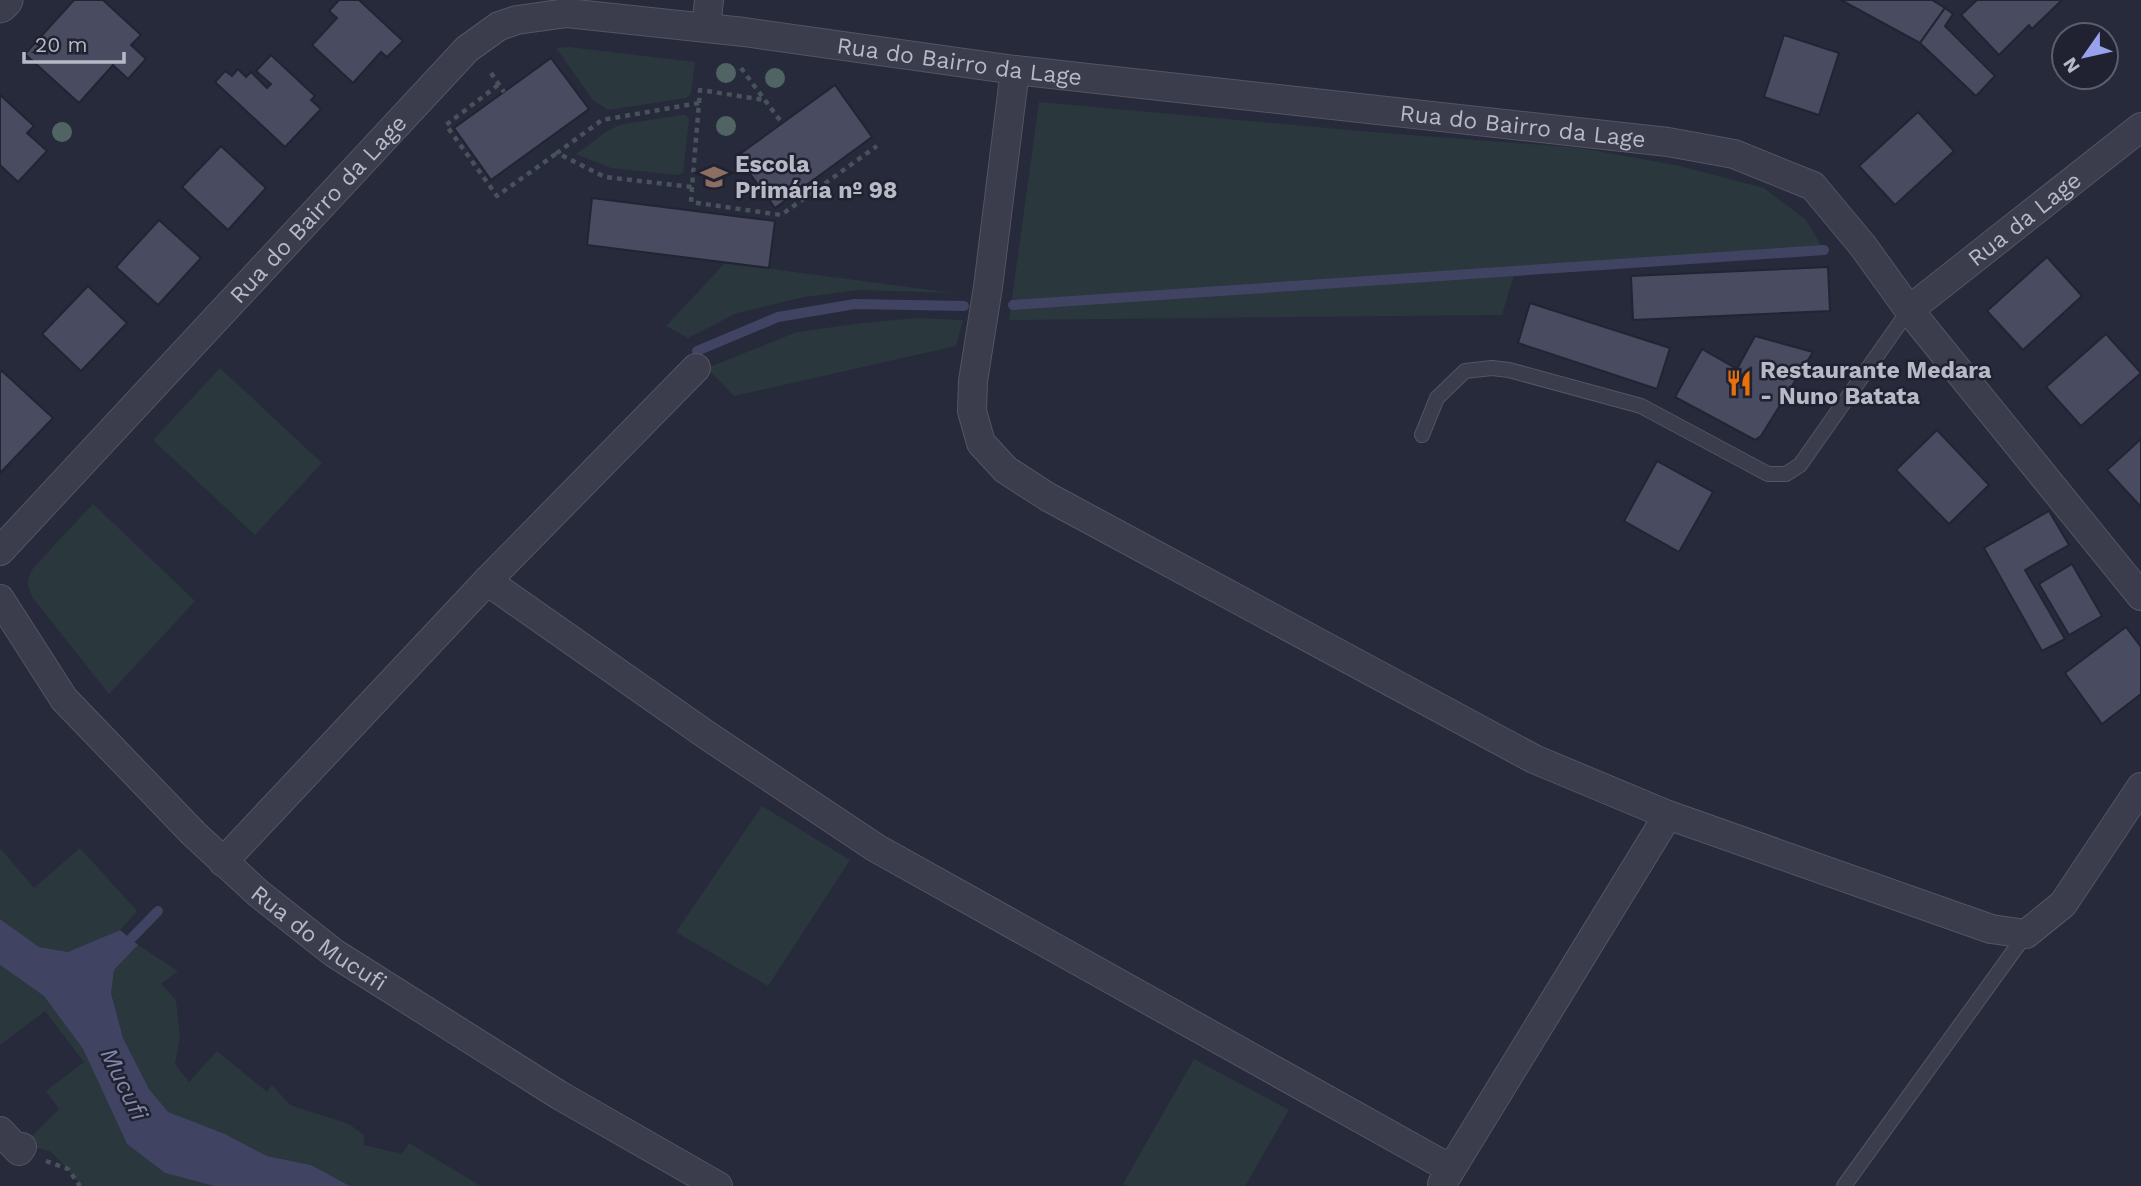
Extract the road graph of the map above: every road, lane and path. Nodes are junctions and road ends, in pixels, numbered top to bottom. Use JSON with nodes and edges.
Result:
{"nodes":[{"id":1,"x":5,"y":0,"type":"edge"},
{"id":2,"x":0,"y":5,"type":"edge"},
{"id":3,"x":707,"y":14,"type":"edge"},
{"id":4,"x":741,"y":68,"type":"dead end"},
{"id":5,"x":1015,"y":70,"type":"junction"},
{"id":6,"x":491,"y":73,"type":"dead end"},
{"id":7,"x":498,"y":85,"type":"junction"},
{"id":8,"x":504,"y":92,"type":"dead end"},
{"id":9,"x":765,"y":100,"type":"junction"},
{"id":10,"x":699,"y":103,"type":"junction"},
{"id":11,"x":782,"y":123,"type":"dead end"},
{"id":12,"x":2141,"y":127,"type":"edge"},
{"id":13,"x":877,"y":146,"type":"dead end"},
{"id":14,"x":556,"y":153,"type":"junction"},
{"id":15,"x":692,"y":187,"type":"junction"},
{"id":16,"x":1909,"y":310,"type":"junction"},
{"id":17,"x":696,"y":368,"type":"dead end"},
{"id":18,"x":1422,"y":435,"type":"dead end"},
{"id":19,"x":0,"y":551,"type":"edge"},
{"id":20,"x":487,"y":581,"type":"junction"},
{"id":21,"x":2141,"y":596,"type":"edge"},
{"id":22,"x":0,"y":599,"type":"edge"},
{"id":23,"x":2141,"y":787,"type":"edge"},
{"id":24,"x":1668,"y":815,"type":"junction"},
{"id":25,"x":223,"y":862,"type":"junction"},
{"id":26,"x":2026,"y":933,"type":"junction"},
{"id":27,"x":14,"y":1143,"type":"edge"},
{"id":28,"x":1446,"y":1178,"type":"edge"},
{"id":29,"x":80,"y":1186,"type":"edge"},
{"id":30,"x":718,"y":1186,"type":"edge"},
{"id":31,"x":1844,"y":1186,"type":"edge"}],
"edges":[{"from":1,"to":2,"type":"street"},
{"from":3,"to":5,"type":"street","name":"Rua do Bairro da Lage"},
{"from":3,"to":19,"type":"street","name":"Rua do Bairro da Lage"},
{"from":4,"to":9,"type":"path"},
{"from":5,"to":16,"type":"street","name":"Rua do Bairro da Lage"},
{"from":5,"to":24,"type":"street"},
{"from":6,"to":7,"type":"path"},
{"from":7,"to":8,"type":"path"},
{"from":7,"to":14,"type":"path"},
{"from":9,"to":10,"type":"path"},
{"from":9,"to":11,"type":"path"},
{"from":10,"to":14,"type":"path"},
{"from":10,"to":15,"type":"path"},
{"from":12,"to":16,"type":"street","name":"Rua da Lage"},
{"from":13,"to":15,"type":"path"},
{"from":14,"to":15,"type":"path"},
{"from":16,"to":18,"type":"lane"},
{"from":16,"to":21,"type":"street","name":"Rua do Bairro da Lage"},
{"from":17,"to":20,"type":"street"},
{"from":20,"to":25,"type":"street"},
{"from":20,"to":28,"type":"street"},
{"from":22,"to":25,"type":"street","name":"Rua do Mucufi"},
{"from":23,"to":26,"type":"street"},
{"from":24,"to":26,"type":"street"},
{"from":24,"to":28,"type":"street"},
{"from":25,"to":30,"type":"street","name":"Rua do Mucufi"},
{"from":26,"to":31,"type":"lane"},
{"from":27,"to":29,"type":"path"}]}
